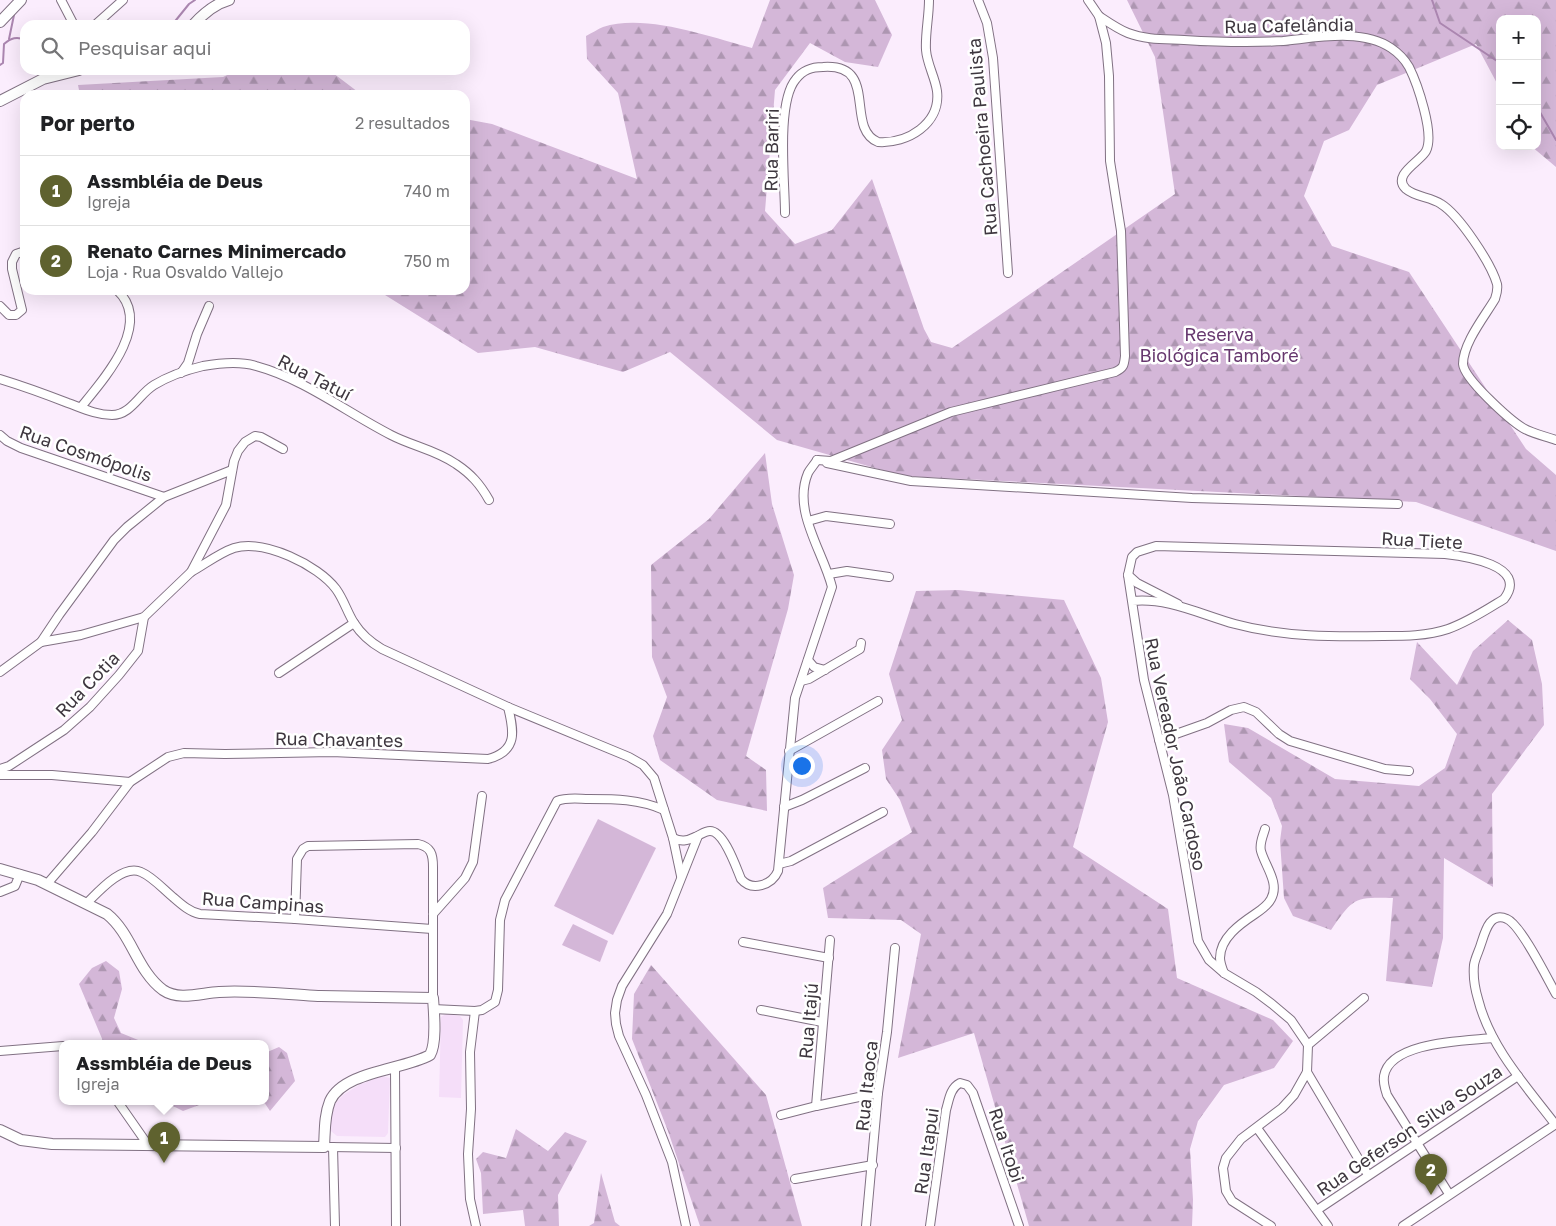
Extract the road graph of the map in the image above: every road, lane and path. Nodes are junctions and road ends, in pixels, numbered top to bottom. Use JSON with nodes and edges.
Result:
{"nodes":[{"id":1,"x":21,"y":0,"type":"edge"},
{"id":2,"x":61,"y":0,"type":"edge"},
{"id":3,"x":123,"y":0,"type":"edge"},
{"id":4,"x":229,"y":0,"type":"edge"},
{"id":5,"x":929,"y":0,"type":"edge"},
{"id":6,"x":978,"y":0,"type":"edge"},
{"id":7,"x":1088,"y":0,"type":"edge"},
{"id":8,"x":1099,"y":16,"type":"junction"},
{"id":9,"x":71,"y":20,"type":"edge"},
{"id":10,"x":101,"y":20,"type":"edge"},
{"id":11,"x":198,"y":20,"type":"edge"},
{"id":12,"x":0,"y":22,"type":"edge"},
{"id":13,"x":59,"y":75,"type":"edge"},
{"id":14,"x":22,"y":90,"type":"edge"},
{"id":15,"x":20,"y":91,"type":"edge"},
{"id":16,"x":0,"y":101,"type":"edge"},
{"id":17,"x":785,"y":213,"type":"dead end"},
{"id":18,"x":20,"y":252,"type":"edge"},
{"id":19,"x":1008,"y":273,"type":"dead end"},
{"id":20,"x":120,"y":295,"type":"edge"},
{"id":21,"x":0,"y":306,"type":"edge"},
{"id":22,"x":209,"y":306,"type":"dead end"},
{"id":23,"x":181,"y":373,"type":"junction"},
{"id":24,"x":0,"y":379,"type":"edge"},
{"id":25,"x":80,"y":407,"type":"junction"},
{"id":26,"x":0,"y":435,"type":"edge"},
{"id":27,"x":1556,"y":440,"type":"edge"},
{"id":28,"x":284,"y":450,"type":"dead end"},
{"id":29,"x":817,"y":460,"type":"junction"},
{"id":30,"x":232,"y":470,"type":"junction"},
{"id":31,"x":164,"y":497,"type":"junction"},
{"id":32,"x":489,"y":500,"type":"dead end"},
{"id":33,"x":1398,"y":504,"type":"dead end"},
{"id":34,"x":808,"y":521,"type":"junction"},
{"id":35,"x":890,"y":524,"type":"dead end"},
{"id":36,"x":1156,"y":546,"type":"joint"},
{"id":37,"x":191,"y":572,"type":"junction"},
{"id":38,"x":829,"y":574,"type":"junction"},
{"id":39,"x":1128,"y":575,"type":"junction"},
{"id":40,"x":890,"y":577,"type":"dead end"},
{"id":41,"x":1132,"y":601,"type":"junction"},
{"id":42,"x":1186,"y":609,"type":"junction"},
{"id":43,"x":144,"y":617,"type":"junction"},
{"id":44,"x":354,"y":622,"type":"junction"},
{"id":45,"x":41,"y":642,"type":"junction"},
{"id":46,"x":861,"y":643,"type":"dead end"},
{"id":47,"x":808,"y":660,"type":"junction"},
{"id":48,"x":824,"y":670,"type":"junction"},
{"id":49,"x":0,"y":672,"type":"edge"},
{"id":50,"x":279,"y":674,"type":"dead end"},
{"id":51,"x":801,"y":681,"type":"junction"},
{"id":52,"x":878,"y":701,"type":"dead end"},
{"id":53,"x":508,"y":707,"type":"junction"},
{"id":54,"x":1159,"y":740,"type":"junction"},
{"id":55,"x":789,"y":751,"type":"junction"},
{"id":56,"x":865,"y":768,"type":"dead end"},
{"id":57,"x":0,"y":769,"type":"edge"},
{"id":58,"x":1409,"y":771,"type":"dead end"},
{"id":59,"x":0,"y":775,"type":"edge"},
{"id":60,"x":130,"y":782,"type":"junction"},
{"id":61,"x":482,"y":796,"type":"dead end"},
{"id":62,"x":784,"y":807,"type":"junction"},
{"id":63,"x":664,"y":810,"type":"junction"},
{"id":64,"x":883,"y":812,"type":"dead end"},
{"id":65,"x":1265,"y":829,"type":"dead end"},
{"id":66,"x":698,"y":835,"type":"junction"},
{"id":67,"x":673,"y":838,"type":"junction"},
{"id":68,"x":779,"y":864,"type":"junction"},
{"id":69,"x":0,"y":869,"type":"edge"},
{"id":70,"x":20,"y":874,"type":"junction"},
{"id":71,"x":681,"y":876,"type":"junction"},
{"id":72,"x":47,"y":884,"type":"junction"},
{"id":73,"x":0,"y":892,"type":"edge"},
{"id":74,"x":87,"y":903,"type":"junction"},
{"id":75,"x":433,"y":914,"type":"junction"},
{"id":76,"x":295,"y":918,"type":"junction"},
{"id":77,"x":432,"y":928,"type":"junction"},
{"id":78,"x":830,"y":940,"type":"dead end"},
{"id":79,"x":743,"y":942,"type":"dead end"},
{"id":80,"x":896,"y":948,"type":"dead end"},
{"id":81,"x":828,"y":958,"type":"junction"},
{"id":82,"x":1224,"y":973,"type":"junction"},
{"id":83,"x":1556,"y":994,"type":"edge"},
{"id":84,"x":433,"y":998,"type":"junction"},
{"id":85,"x":1364,"y":998,"type":"dead end"},
{"id":86,"x":433,"y":1009,"type":"junction"},
{"id":87,"x":761,"y":1010,"type":"dead end"},
{"id":88,"x":475,"y":1011,"type":"junction"},
{"id":89,"x":822,"y":1022,"type":"junction"},
{"id":90,"x":1493,"y":1038,"type":"junction"},
{"id":91,"x":1308,"y":1045,"type":"junction"},
{"id":92,"x":59,"y":1046,"type":"edge"},
{"id":93,"x":0,"y":1050,"type":"edge"},
{"id":94,"x":396,"y":1068,"type":"junction"},
{"id":95,"x":1307,"y":1072,"type":"junction"},
{"id":96,"x":1518,"y":1076,"type":"junction"},
{"id":97,"x":958,"y":1084,"type":"joint"},
{"id":98,"x":878,"y":1093,"type":"junction"},
{"id":99,"x":120,"y":1105,"type":"edge"},
{"id":100,"x":816,"y":1106,"type":"junction"},
{"id":101,"x":781,"y":1115,"type":"dead end"},
{"id":102,"x":1556,"y":1124,"type":"edge"},
{"id":103,"x":1257,"y":1128,"type":"junction"},
{"id":104,"x":0,"y":1130,"type":"edge"},
{"id":105,"x":1417,"y":1142,"type":"junction"},
{"id":106,"x":148,"y":1145,"type":"junction"},
{"id":107,"x":328,"y":1147,"type":"junction"},
{"id":108,"x":396,"y":1148,"type":"junction"},
{"id":109,"x":873,"y":1165,"type":"junction"},
{"id":110,"x":1368,"y":1175,"type":"junction"},
{"id":111,"x":795,"y":1179,"type":"dead end"},
{"id":112,"x":1449,"y":1194,"type":"junction"},
{"id":113,"x":1317,"y":1210,"type":"junction"},
{"id":114,"x":335,"y":1226,"type":"edge"},
{"id":115,"x":396,"y":1226,"type":"edge"},
{"id":116,"x":476,"y":1226,"type":"edge"},
{"id":117,"x":686,"y":1226,"type":"edge"},
{"id":118,"x":866,"y":1226,"type":"edge"},
{"id":119,"x":930,"y":1226,"type":"edge"},
{"id":120,"x":1019,"y":1226,"type":"edge"},
{"id":121,"x":1271,"y":1226,"type":"edge"},
{"id":122,"x":1328,"y":1226,"type":"edge"},
{"id":123,"x":1403,"y":1226,"type":"edge"}],
"edges":[{"from":1,"to":12,"type":"street"},
{"from":2,"to":9,"type":"street"},
{"from":3,"to":10,"type":"street"},
{"from":4,"to":11,"type":"street"},
{"from":5,"to":17,"type":"street","name":"Rua Bariri"},
{"from":6,"to":19,"type":"street","name":"Rua Cachoeira Paulista"},
{"from":7,"to":8,"type":"street","name":"Rua Cafelândia"},
{"from":8,"to":27,"type":"street","name":"Rua Cafelândia"},
{"from":8,"to":29,"type":"street","name":"Rua Cafelândia"},
{"from":13,"to":14,"type":"street"},
{"from":15,"to":16,"type":"street"},
{"from":18,"to":21,"type":"street"},
{"from":20,"to":25,"type":"street"},
{"from":22,"to":23,"type":"street"},
{"from":23,"to":25,"type":"street","name":"Rua Tatuí"},
{"from":23,"to":32,"type":"street","name":"Rua Tatuí"},
{"from":24,"to":25,"type":"street","name":"Rua Tatuí"},
{"from":26,"to":31,"type":"street","name":"Rua Cosmópolis"},
{"from":28,"to":30,"type":"street"},
{"from":29,"to":33,"type":"street"},
{"from":29,"to":34,"type":"street"},
{"from":30,"to":31,"type":"street"},
{"from":30,"to":37,"type":"street"},
{"from":31,"to":45,"type":"street"},
{"from":34,"to":35,"type":"street"},
{"from":34,"to":38,"type":"street"},
{"from":36,"to":39,"type":"street","name":"Rua Vereador João Cardoso"},
{"from":36,"to":42,"type":"street","name":"Rua Tiete"},
{"from":37,"to":43,"type":"street"},
{"from":37,"to":44,"type":"street"},
{"from":38,"to":40,"type":"street"},
{"from":38,"to":47,"type":"street"},
{"from":39,"to":41,"type":"street","name":"Rua Vereador João Cardoso"},
{"from":39,"to":42,"type":"street","name":"Rua Tiete"},
{"from":41,"to":42,"type":"street","name":"Rua Tiete"},
{"from":41,"to":54,"type":"street","name":"Rua Vereador João Cardoso"},
{"from":43,"to":45,"type":"street"},
{"from":43,"to":57,"type":"street","name":"Rua Cotia"},
{"from":44,"to":50,"type":"street"},
{"from":44,"to":53,"type":"street"},
{"from":45,"to":49,"type":"street"},
{"from":46,"to":48,"type":"street"},
{"from":47,"to":48,"type":"street"},
{"from":47,"to":51,"type":"street"},
{"from":48,"to":51,"type":"street"},
{"from":51,"to":55,"type":"street"},
{"from":52,"to":55,"type":"street"},
{"from":53,"to":60,"type":"street","name":"Rua Chavantes"},
{"from":53,"to":63,"type":"street"},
{"from":54,"to":58,"type":"street"},
{"from":54,"to":82,"type":"street","name":"Rua Vereador João Cardoso"},
{"from":55,"to":62,"type":"street"},
{"from":56,"to":62,"type":"street"},
{"from":59,"to":60,"type":"street"},
{"from":60,"to":72,"type":"street","name":"Rua Chavantes"},
{"from":61,"to":75,"type":"street"},
{"from":62,"to":68,"type":"street"},
{"from":63,"to":67,"type":"street"},
{"from":63,"to":88,"type":"street"},
{"from":64,"to":68,"type":"street"},
{"from":65,"to":82,"type":"street"},
{"from":66,"to":67,"type":"street"},
{"from":66,"to":68,"type":"street"},
{"from":66,"to":71,"type":"street"},
{"from":67,"to":71,"type":"street"},
{"from":69,"to":70,"type":"street"},
{"from":70,"to":72,"type":"street"},
{"from":70,"to":73,"type":"street"},
{"from":71,"to":117,"type":"street"},
{"from":72,"to":74,"type":"street"},
{"from":74,"to":76,"type":"street","name":"Rua Campinas"},
{"from":74,"to":84,"type":"street"},
{"from":75,"to":76,"type":"street"},
{"from":75,"to":77,"type":"street"},
{"from":76,"to":77,"type":"street","name":"Rua Campinas"},
{"from":77,"to":84,"type":"street"},
{"from":78,"to":81,"type":"street","name":"Rua Itajú"},
{"from":79,"to":81,"type":"street"},
{"from":80,"to":98,"type":"street","name":"Rua Itaoca"},
{"from":81,"to":89,"type":"street","name":"Rua Itajú"},
{"from":82,"to":91,"type":"street","name":"Rua Vereador João Cardoso"},
{"from":83,"to":90,"type":"street"},
{"from":84,"to":86,"type":"street"},
{"from":85,"to":91,"type":"street"},
{"from":86,"to":88,"type":"street"},
{"from":86,"to":94,"type":"street"},
{"from":87,"to":89,"type":"street"},
{"from":88,"to":116,"type":"street"},
{"from":89,"to":100,"type":"street","name":"Rua Itajú"},
{"from":90,"to":96,"type":"street"},
{"from":90,"to":105,"type":"street"},
{"from":91,"to":95,"type":"street"},
{"from":92,"to":93,"type":"street"},
{"from":94,"to":107,"type":"street"},
{"from":94,"to":108,"type":"street"},
{"from":95,"to":103,"type":"street"},
{"from":95,"to":110,"type":"street"},
{"from":96,"to":102,"type":"street"},
{"from":96,"to":105,"type":"street","name":"Rua Geferson Silva Souza"},
{"from":97,"to":119,"type":"street","name":"Rua Itapui"},
{"from":97,"to":120,"type":"street","name":"Rua Itobi"},
{"from":98,"to":100,"type":"street"},
{"from":98,"to":109,"type":"street","name":"Rua Itaoca"},
{"from":99,"to":106,"type":"street"},
{"from":100,"to":101,"type":"street"},
{"from":102,"to":112,"type":"street"},
{"from":103,"to":113,"type":"street"},
{"from":103,"to":121,"type":"street"},
{"from":104,"to":106,"type":"street"},
{"from":105,"to":110,"type":"street","name":"Rua Geferson Silva Souza"},
{"from":105,"to":112,"type":"street"},
{"from":106,"to":107,"type":"street"},
{"from":107,"to":108,"type":"street"},
{"from":107,"to":114,"type":"street"},
{"from":108,"to":115,"type":"street"},
{"from":109,"to":111,"type":"street"},
{"from":109,"to":118,"type":"street","name":"Rua Itaoca"},
{"from":110,"to":113,"type":"street","name":"Rua Geferson Silva Souza"},
{"from":112,"to":123,"type":"street"},
{"from":113,"to":122,"type":"street"}]}
